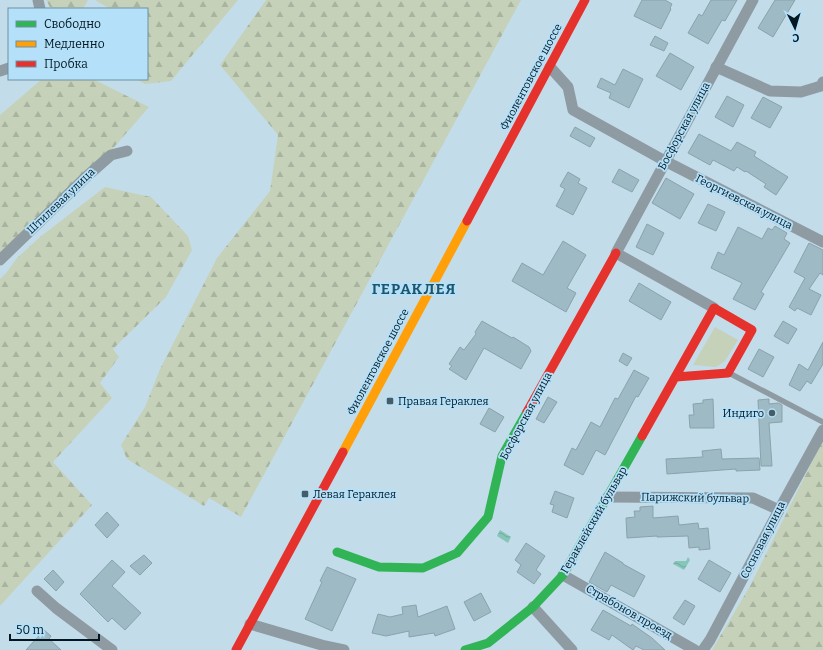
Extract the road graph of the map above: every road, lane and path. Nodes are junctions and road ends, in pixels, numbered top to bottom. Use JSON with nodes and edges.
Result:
{"nodes":[{"id":1,"x":585,"y":0,"type":"edge"},
{"id":2,"x":753,"y":0,"type":"edge"},
{"id":3,"x":550,"y":67,"type":"junction"},
{"id":4,"x":716,"y":67,"type":"junction"},
{"id":5,"x":823,"y":82,"type":"edge"},
{"id":6,"x":127,"y":151,"type":"dead end"},
{"id":7,"x":665,"y":161,"type":"junction"},
{"id":8,"x":823,"y":242,"type":"edge"},
{"id":9,"x":616,"y":252,"type":"junction"},
{"id":10,"x":0,"y":260,"type":"edge"},
{"id":11,"x":714,"y":308,"type":"junction"},
{"id":12,"x":728,"y":373,"type":"junction"},
{"id":13,"x":676,"y":377,"type":"junction"},
{"id":14,"x":823,"y":422,"type":"edge"},
{"id":15,"x":823,"y":430,"type":"edge"},
{"id":16,"x":608,"y":497,"type":"junction"},
{"id":17,"x":779,"y":510,"type":"junction"},
{"id":18,"x":337,"y":552,"type":"dead end"},
{"id":19,"x":563,"y":575,"type":"junction"},
{"id":20,"x":37,"y":591,"type":"dead end"},
{"id":21,"x":533,"y":607,"type":"junction"},
{"id":22,"x":250,"y":624,"type":"junction"},
{"id":23,"x":490,"y":647,"type":"edge"},
{"id":24,"x":112,"y":650,"type":"edge"},
{"id":25,"x":236,"y":650,"type":"edge"},
{"id":26,"x":344,"y":650,"type":"edge"},
{"id":27,"x":465,"y":650,"type":"edge"},
{"id":28,"x":572,"y":650,"type":"edge"},
{"id":29,"x":695,"y":650,"type":"edge"},
{"id":30,"x":703,"y":650,"type":"edge"}],
"edges":[{"from":1,"to":3,"type":"street","name":"Фиолентовское шоссе"},
{"from":2,"to":4,"type":"street","name":"Босфорская улица"},
{"from":3,"to":7,"type":"street","name":"Георгиевская улица"},
{"from":3,"to":22,"type":"street","name":"Фиолентовское шоссе"},
{"from":4,"to":5,"type":"street"},
{"from":4,"to":7,"type":"street","name":"Босфорская улица"},
{"from":6,"to":10,"type":"street","name":"Штилевая улица"},
{"from":7,"to":8,"type":"street","name":"Георгиевская улица"},
{"from":7,"to":9,"type":"street","name":"Босфорская улица"},
{"from":9,"to":11,"type":"street"},
{"from":9,"to":18,"type":"street","name":"Босфорская улица"},
{"from":11,"to":12,"type":"street"},
{"from":11,"to":13,"type":"street","name":"Гераклейский бульвар"},
{"from":12,"to":13,"type":"street"},
{"from":12,"to":14,"type":"lane"},
{"from":13,"to":16,"type":"street","name":"Гераклейский бульвар"},
{"from":15,"to":17,"type":"street","name":"Сосновая улица"},
{"from":16,"to":17,"type":"street","name":"Парижский бульвар"},
{"from":16,"to":19,"type":"street","name":"Гераклейский бульвар"},
{"from":17,"to":30,"type":"street","name":"Сосновая улица"},
{"from":19,"to":21,"type":"street","name":"Гераклейский бульвар"},
{"from":19,"to":29,"type":"street","name":"Страбонов проезд"},
{"from":20,"to":24,"type":"street"},
{"from":21,"to":23,"type":"street","name":"Гераклейский бульвар"},
{"from":21,"to":28,"type":"street"},
{"from":22,"to":25,"type":"street","name":"Фиолентовское шоссе"},
{"from":22,"to":26,"type":"street"},
{"from":23,"to":27,"type":"street","name":"Гераклейский бульвар"}]}
